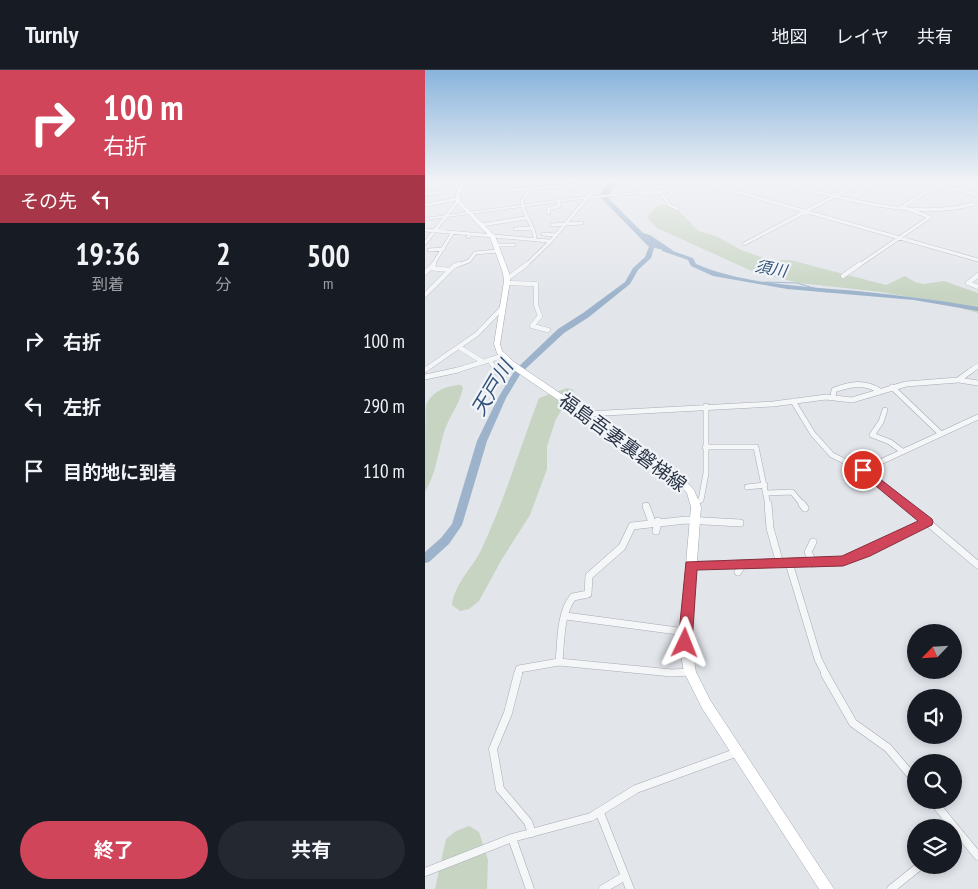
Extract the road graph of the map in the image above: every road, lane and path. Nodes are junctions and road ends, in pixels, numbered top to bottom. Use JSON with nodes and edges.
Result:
{"nodes":[{"id":1,"x":441,"y":219,"type":"edge"},
{"id":2,"x":475,"y":219,"type":"edge"},
{"id":3,"x":517,"y":219,"type":"edge"},
{"id":4,"x":526,"y":219,"type":"edge"},
{"id":5,"x":568,"y":219,"type":"edge"},
{"id":6,"x":791,"y":219,"type":"edge"},
{"id":7,"x":834,"y":219,"type":"edge"},
{"id":8,"x":928,"y":219,"type":"edge"},
{"id":9,"x":583,"y":223,"type":"dead end"},
{"id":10,"x":552,"y":224,"type":"dead end"},
{"id":11,"x":565,"y":224,"type":"junction"},
{"id":12,"x":481,"y":225,"type":"junction"},
{"id":13,"x":532,"y":228,"type":"junction"},
{"id":14,"x":515,"y":229,"type":"dead end"},
{"id":15,"x":425,"y":230,"type":"edge"},
{"id":16,"x":435,"y":231,"type":"junction"},
{"id":17,"x":523,"y":231,"type":"dead end"},
{"id":18,"x":453,"y":232,"type":"junction"},
{"id":19,"x":543,"y":234,"type":"dead end"},
{"id":20,"x":555,"y":235,"type":"junction"},
{"id":21,"x":490,"y":236,"type":"junction"},
{"id":22,"x":521,"y":238,"type":"junction"},
{"id":23,"x":899,"y":238,"type":"junction"},
{"id":24,"x":535,"y":239,"type":"junction"},
{"id":25,"x":549,"y":241,"type":"junction"},
{"id":26,"x":484,"y":242,"type":"dead end"},
{"id":27,"x":425,"y":243,"type":"edge"},
{"id":28,"x":744,"y":244,"type":"dead end"},
{"id":29,"x":514,"y":245,"type":"dead end"},
{"id":30,"x":497,"y":248,"type":"junction"},
{"id":31,"x":443,"y":249,"type":"junction"},
{"id":32,"x":429,"y":250,"type":"dead end"},
{"id":33,"x":978,"y":260,"type":"edge"},
{"id":34,"x":430,"y":268,"type":"junction"},
{"id":35,"x":450,"y":270,"type":"junction"},
{"id":36,"x":425,"y":273,"type":"edge"},
{"id":37,"x":978,"y":275,"type":"edge"},
{"id":38,"x":843,"y":276,"type":"dead end"},
{"id":39,"x":507,"y":281,"type":"junction"},
{"id":40,"x":978,"y":288,"type":"edge"},
{"id":41,"x":425,"y":295,"type":"edge"},
{"id":42,"x":504,"y":306,"type":"junction"},
{"id":43,"x":548,"y":330,"type":"dead end"},
{"id":44,"x":459,"y":347,"type":"junction"},
{"id":45,"x":502,"y":356,"type":"junction"},
{"id":46,"x":489,"y":360,"type":"junction"},
{"id":47,"x":483,"y":362,"type":"junction"},
{"id":48,"x":978,"y":366,"type":"edge"},
{"id":49,"x":425,"y":370,"type":"edge"},
{"id":50,"x":498,"y":373,"type":"dead end"},
{"id":51,"x":425,"y":377,"type":"edge"},
{"id":52,"x":959,"y":380,"type":"junction"},
{"id":53,"x":978,"y":383,"type":"edge"},
{"id":54,"x":892,"y":387,"type":"junction"},
{"id":55,"x":880,"y":391,"type":"junction"},
{"id":56,"x":833,"y":397,"type":"junction"},
{"id":57,"x":793,"y":401,"type":"junction"},
{"id":58,"x":706,"y":406,"type":"junction"},
{"id":59,"x":885,"y":410,"type":"dead end"},
{"id":60,"x":587,"y":414,"type":"junction"},
{"id":61,"x":978,"y":417,"type":"edge"},
{"id":62,"x":941,"y":434,"type":"junction"},
{"id":63,"x":705,"y":447,"type":"junction"},
{"id":64,"x":901,"y":450,"type":"junction"},
{"id":65,"x":863,"y":470,"type":"junction"},
{"id":66,"x":765,"y":486,"type":"junction"},
{"id":67,"x":747,"y":487,"type":"dead end"},
{"id":68,"x":767,"y":493,"type":"junction"},
{"id":69,"x":695,"y":503,"type":"junction"},
{"id":70,"x":646,"y":506,"type":"dead end"},
{"id":71,"x":805,"y":508,"type":"dead end"},
{"id":72,"x":695,"y":519,"type":"junction"},
{"id":73,"x":655,"y":522,"type":"junction"},
{"id":74,"x":927,"y":522,"type":"junction"},
{"id":75,"x":740,"y":523,"type":"dead end"},
{"id":76,"x":656,"y":531,"type":"dead end"},
{"id":77,"x":813,"y":542,"type":"dead end"},
{"id":78,"x":789,"y":563,"type":"junction"},
{"id":79,"x":743,"y":564,"type":"junction"},
{"id":80,"x":781,"y":564,"type":"junction"},
{"id":81,"x":814,"y":564,"type":"junction"},
{"id":82,"x":691,"y":565,"type":"junction"},
{"id":83,"x":978,"y":565,"type":"edge"},
{"id":84,"x":738,"y":572,"type":"dead end"},
{"id":85,"x":566,"y":616,"type":"junction"},
{"id":86,"x":685,"y":632,"type":"junction"},
{"id":87,"x":559,"y":662,"type":"junction"},
{"id":88,"x":690,"y":672,"type":"junction"},
{"id":89,"x":737,"y":752,"type":"junction"},
{"id":90,"x":907,"y":770,"type":"edge"},
{"id":91,"x":600,"y":813,"type":"junction"},
{"id":92,"x":532,"y":833,"type":"junction"},
{"id":93,"x":512,"y":838,"type":"junction"},
{"id":94,"x":962,"y":842,"type":"edge"},
{"id":95,"x":978,"y":856,"type":"edge"},
{"id":96,"x":425,"y":872,"type":"edge"},
{"id":97,"x":910,"y":874,"type":"edge"},
{"id":98,"x":625,"y":876,"type":"junction"},
{"id":99,"x":531,"y":889,"type":"edge"},
{"id":100,"x":603,"y":889,"type":"edge"},
{"id":101,"x":630,"y":889,"type":"edge"},
{"id":102,"x":827,"y":889,"type":"edge"},
{"id":103,"x":891,"y":889,"type":"edge"}],
"edges":[{"from":1,"to":16,"type":"street"},
{"from":2,"to":12,"type":"main road"},
{"from":3,"to":12,"type":"street"},
{"from":4,"to":13,"type":"street"},
{"from":5,"to":11,"type":"street"},
{"from":6,"to":28,"type":"street"},
{"from":7,"to":23,"type":"street"},
{"from":8,"to":23,"type":"street"},
{"from":9,"to":11,"type":"street"},
{"from":10,"to":11,"type":"street"},
{"from":11,"to":20,"type":"street"},
{"from":12,"to":21,"type":"main road"},
{"from":13,"to":14,"type":"street"},
{"from":13,"to":24,"type":"street"},
{"from":15,"to":16,"type":"street"},
{"from":16,"to":18,"type":"street"},
{"from":16,"to":27,"type":"street"},
{"from":17,"to":22,"type":"street"},
{"from":18,"to":21,"type":"street"},
{"from":18,"to":31,"type":"street"},
{"from":19,"to":20,"type":"street"},
{"from":20,"to":25,"type":"street"},
{"from":21,"to":22,"type":"street"},
{"from":21,"to":26,"type":"street"},
{"from":21,"to":30,"type":"main road"},
{"from":22,"to":24,"type":"street"},
{"from":23,"to":33,"type":"street"},
{"from":23,"to":38,"type":"street"},
{"from":24,"to":25,"type":"street"},
{"from":25,"to":39,"type":"street"},
{"from":29,"to":30,"type":"street"},
{"from":30,"to":35,"type":"street"},
{"from":30,"to":39,"type":"main road"},
{"from":31,"to":32,"type":"street"},
{"from":31,"to":34,"type":"street"},
{"from":34,"to":35,"type":"street"},
{"from":34,"to":36,"type":"street"},
{"from":35,"to":41,"type":"street"},
{"from":37,"to":40,"type":"street"},
{"from":39,"to":42,"type":"main road"},
{"from":39,"to":43,"type":"street"},
{"from":42,"to":44,"type":"street"},
{"from":42,"to":45,"type":"main road"},
{"from":44,"to":47,"type":"street"},
{"from":44,"to":49,"type":"street"},
{"from":45,"to":46,"type":"street"},
{"from":45,"to":60,"type":"main road","name":"福島吾妻裏磐梯線"},
{"from":46,"to":47,"type":"street"},
{"from":46,"to":50,"type":"street"},
{"from":47,"to":51,"type":"street"},
{"from":48,"to":52,"type":"street"},
{"from":52,"to":53,"type":"street"},
{"from":52,"to":54,"type":"street"},
{"from":54,"to":55,"type":"street"},
{"from":54,"to":62,"type":"street"},
{"from":55,"to":56,"type":"street"},
{"from":55,"to":56,"type":"street"},
{"from":56,"to":57,"type":"street"},
{"from":57,"to":58,"type":"street"},
{"from":57,"to":65,"type":"street"},
{"from":58,"to":60,"type":"street"},
{"from":58,"to":63,"type":"street"},
{"from":59,"to":64,"type":"street"},
{"from":60,"to":69,"type":"main road","name":"福島吾妻裏磐梯線"},
{"from":61,"to":62,"type":"street"},
{"from":62,"to":64,"type":"street"},
{"from":63,"to":66,"type":"street"},
{"from":63,"to":69,"type":"street"},
{"from":64,"to":65,"type":"street"},
{"from":65,"to":74,"type":"street"},
{"from":66,"to":67,"type":"street"},
{"from":66,"to":68,"type":"street"},
{"from":68,"to":71,"type":"street"},
{"from":68,"to":80,"type":"street"},
{"from":69,"to":72,"type":"main road","name":"福島吾妻裏磐梯線"},
{"from":70,"to":73,"type":"street"},
{"from":72,"to":73,"type":"street"},
{"from":72,"to":75,"type":"street"},
{"from":72,"to":82,"type":"main road","name":"福島吾妻裏磐梯線"},
{"from":73,"to":76,"type":"street"},
{"from":73,"to":85,"type":"street"},
{"from":74,"to":81,"type":"street"},
{"from":74,"to":83,"type":"street"},
{"from":77,"to":81,"type":"street"},
{"from":78,"to":80,"type":"street"},
{"from":78,"to":81,"type":"street"},
{"from":78,"to":90,"type":"street"},
{"from":79,"to":80,"type":"street"},
{"from":79,"to":82,"type":"street"},
{"from":79,"to":84,"type":"street"},
{"from":82,"to":86,"type":"main road","name":"福島吾妻裏磐梯線"},
{"from":85,"to":86,"type":"street"},
{"from":85,"to":87,"type":"street"},
{"from":86,"to":88,"type":"main road","name":"福島吾妻裏磐梯線"},
{"from":87,"to":88,"type":"street"},
{"from":87,"to":92,"type":"street"},
{"from":88,"to":89,"type":"main road","name":"福島吾妻裏磐梯線"},
{"from":89,"to":91,"type":"street"},
{"from":89,"to":102,"type":"main road","name":"福島吾妻裏磐梯線"},
{"from":91,"to":92,"type":"street"},
{"from":91,"to":98,"type":"street"},
{"from":92,"to":93,"type":"street"},
{"from":93,"to":96,"type":"street"},
{"from":93,"to":99,"type":"street"},
{"from":94,"to":95,"type":"street"},
{"from":97,"to":103,"type":"street"},
{"from":98,"to":100,"type":"street"},
{"from":98,"to":101,"type":"street"}]}
